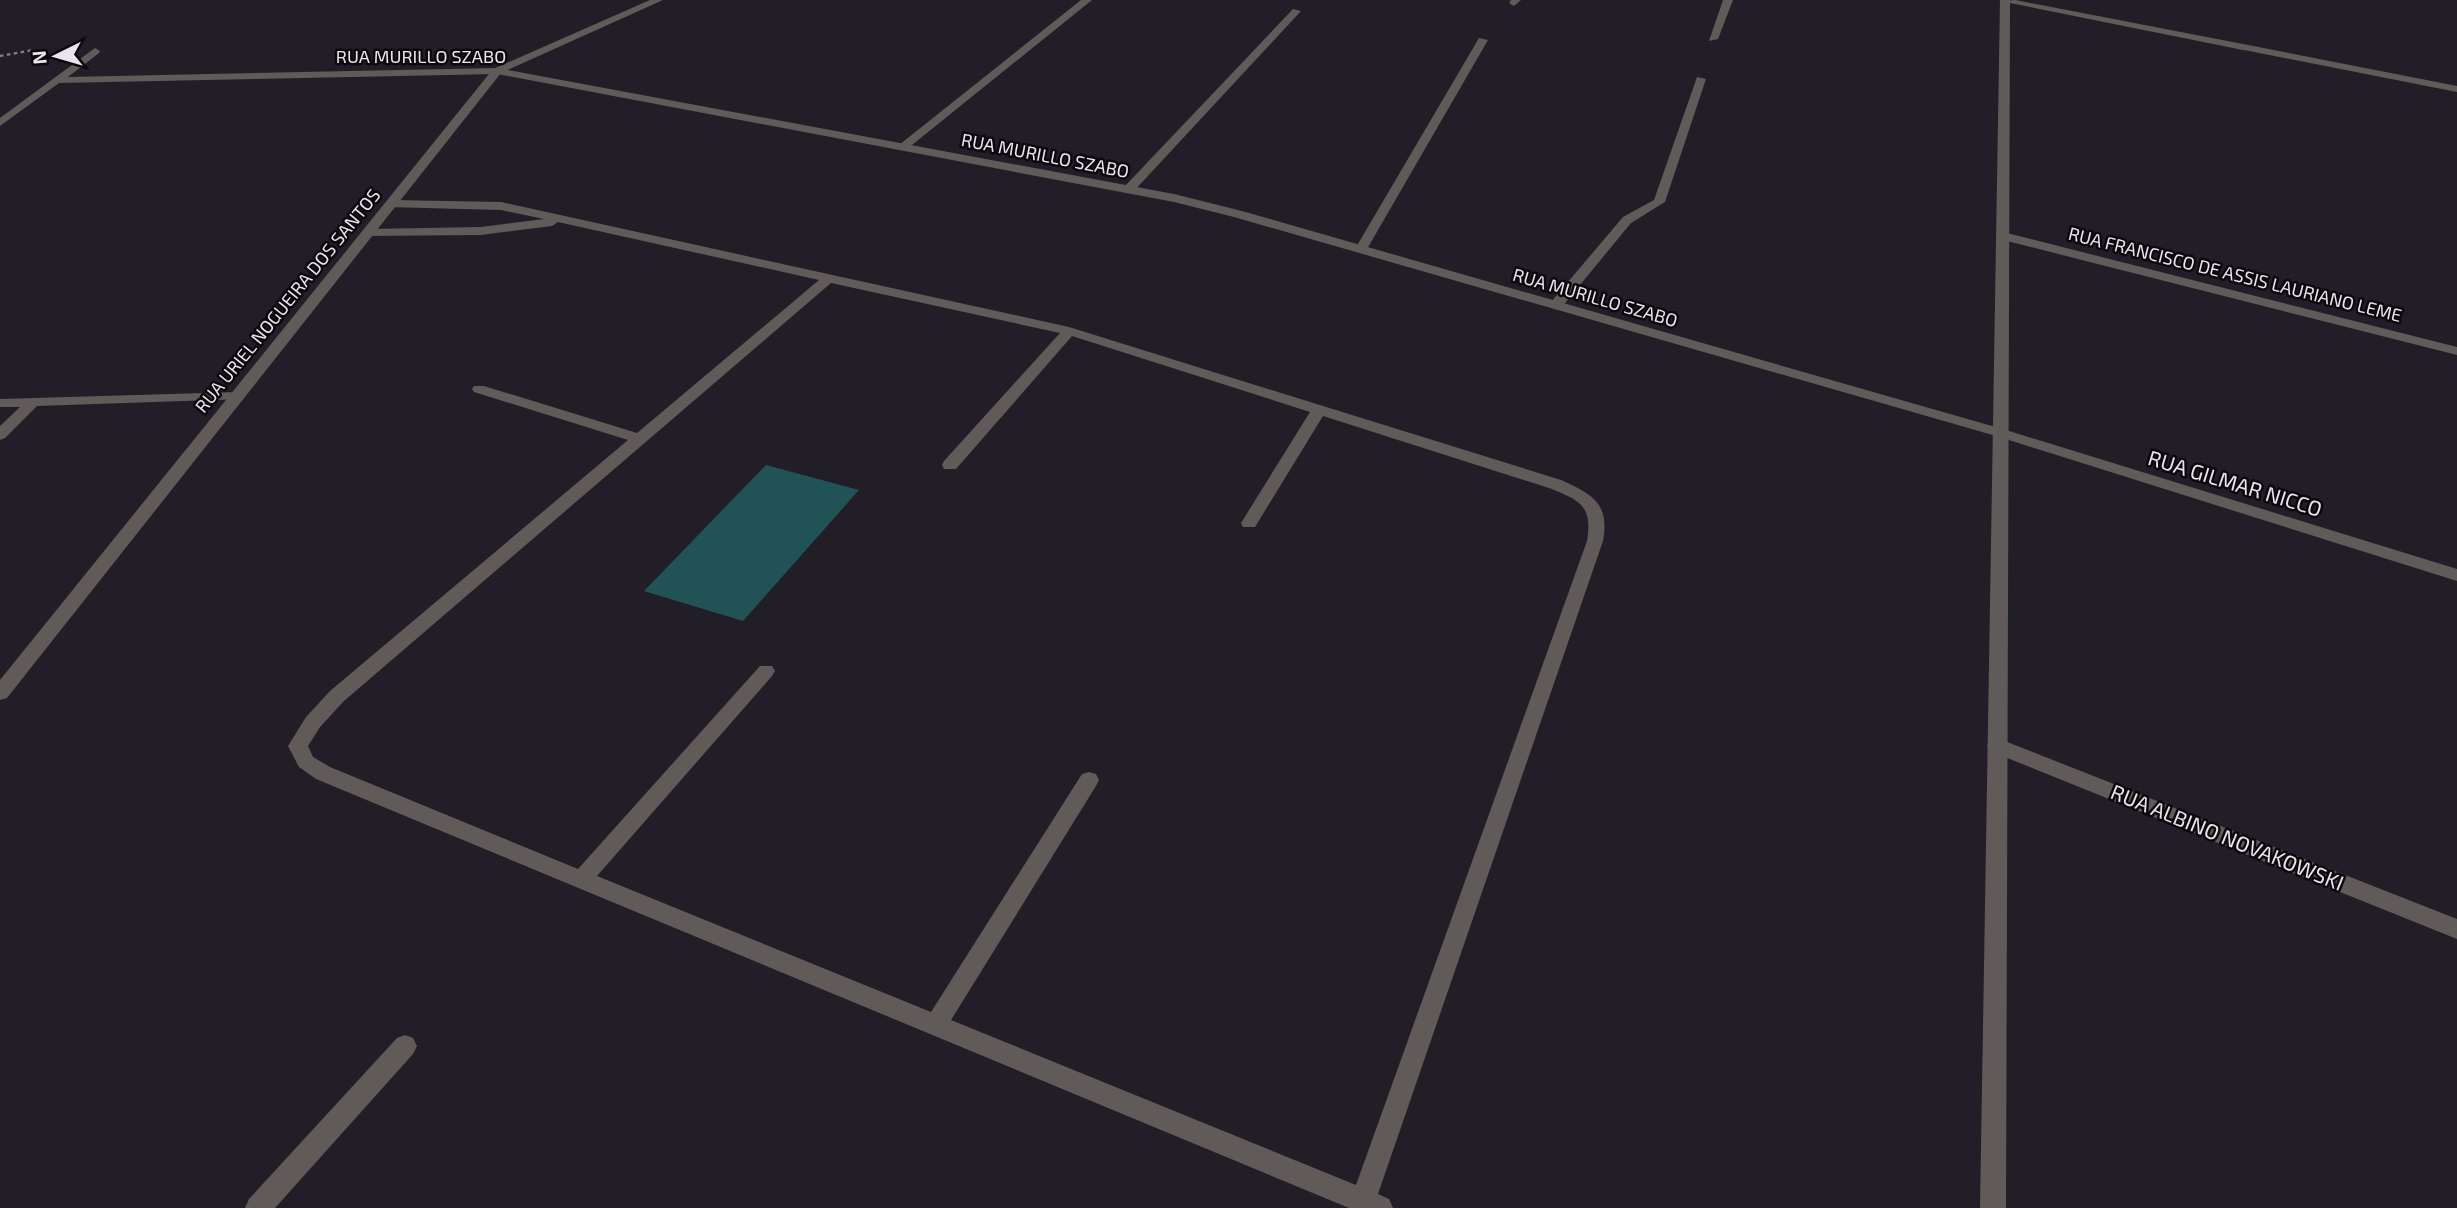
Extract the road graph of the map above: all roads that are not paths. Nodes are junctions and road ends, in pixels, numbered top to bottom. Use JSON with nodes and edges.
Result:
{"nodes":[{"id":1,"x":657,"y":0,"type":"edge"},
{"id":2,"x":1087,"y":0,"type":"edge"},
{"id":3,"x":1728,"y":0,"type":"edge"},
{"id":4,"x":2006,"y":0,"type":"edge"},
{"id":5,"x":1296,"y":11,"type":"dead end"},
{"id":6,"x":1713,"y":39,"type":"dead end"},
{"id":7,"x":1483,"y":40,"type":"dead end"},
{"id":8,"x":95,"y":51,"type":"dead end"},
{"id":9,"x":497,"y":72,"type":"junction"},
{"id":10,"x":1701,"y":79,"type":"dead end"},
{"id":11,"x":57,"y":80,"type":"junction"},
{"id":12,"x":2457,"y":89,"type":"edge"},
{"id":13,"x":0,"y":123,"type":"edge"},
{"id":14,"x":903,"y":147,"type":"junction"},
{"id":15,"x":1129,"y":189,"type":"junction"},
{"id":16,"x":391,"y":204,"type":"junction"},
{"id":17,"x":566,"y":220,"type":"junction"},
{"id":18,"x":368,"y":233,"type":"junction"},
{"id":19,"x":2003,"y":236,"type":"junction"},
{"id":20,"x":1361,"y":248,"type":"junction"},
{"id":21,"x":829,"y":278,"type":"junction"},
{"id":22,"x":1556,"y":305,"type":"junction"},
{"id":23,"x":1069,"y":331,"type":"junction"},
{"id":24,"x":2457,"y":351,"type":"edge"},
{"id":25,"x":479,"y":390,"type":"dead end"},
{"id":26,"x":238,"y":396,"type":"junction"},
{"id":27,"x":33,"y":402,"type":"junction"},
{"id":28,"x":0,"y":403,"type":"edge"},
{"id":29,"x":1319,"y":410,"type":"junction"},
{"id":30,"x":2001,"y":432,"type":"junction"},
{"id":31,"x":0,"y":435,"type":"edge"},
{"id":32,"x":640,"y":439,"type":"junction"},
{"id":33,"x":950,"y":465,"type":"dead end"},
{"id":34,"x":1249,"y":523,"type":"dead end"},
{"id":35,"x":2457,"y":575,"type":"edge"},
{"id":36,"x":766,"y":671,"type":"dead end"},
{"id":37,"x":0,"y":693,"type":"edge"},
{"id":38,"x":1997,"y":746,"type":"junction"},
{"id":39,"x":1088,"y":780,"type":"dead end"},
{"id":40,"x":582,"y":879,"type":"junction"},
{"id":41,"x":2457,"y":929,"type":"edge"},
{"id":42,"x":936,"y":1024,"type":"junction"},
{"id":43,"x":405,"y":1046,"type":"dead end"},
{"id":44,"x":1371,"y":1204,"type":"edge"},
{"id":45,"x":258,"y":1208,"type":"edge"},
{"id":46,"x":1993,"y":1208,"type":"edge"}],
"edges":[{"from":1,"to":9,"type":"street","name":"RUA URIEL NOGUEIRA DOS SANTOS"},
{"from":2,"to":14,"type":"street"},
{"from":3,"to":6,"type":"street"},
{"from":4,"to":12,"type":"street"},
{"from":4,"to":19,"type":"street"},
{"from":5,"to":15,"type":"street"},
{"from":7,"to":20,"type":"street"},
{"from":8,"to":11,"type":"street"},
{"from":9,"to":11,"type":"street","name":"RUA MURILLO SZABO"},
{"from":9,"to":14,"type":"street","name":"RUA MURILLO SZABO"},
{"from":9,"to":16,"type":"street","name":"RUA URIEL NOGUEIRA DOS SANTOS"},
{"from":10,"to":22,"type":"street"},
{"from":11,"to":13,"type":"street"},
{"from":14,"to":15,"type":"street","name":"RUA MURILLO SZABO"},
{"from":15,"to":20,"type":"street","name":"RUA MURILLO SZABO"},
{"from":16,"to":17,"type":"street"},
{"from":16,"to":18,"type":"street","name":"RUA URIEL NOGUEIRA DOS SANTOS"},
{"from":17,"to":18,"type":"street"},
{"from":17,"to":21,"type":"street"},
{"from":18,"to":26,"type":"street","name":"RUA URIEL NOGUEIRA DOS SANTOS"},
{"from":19,"to":24,"type":"street","name":"RUA FRANCISCO DE ASSIS LAURIANO LEME"},
{"from":19,"to":30,"type":"street"},
{"from":20,"to":22,"type":"street","name":"RUA MURILLO SZABO"},
{"from":21,"to":23,"type":"street"},
{"from":21,"to":32,"type":"street"},
{"from":22,"to":30,"type":"street","name":"RUA MURILLO SZABO"},
{"from":23,"to":29,"type":"street"},
{"from":23,"to":33,"type":"street"},
{"from":25,"to":32,"type":"street"},
{"from":26,"to":27,"type":"street"},
{"from":26,"to":37,"type":"street","name":"RUA URIEL NOGUEIRA DOS SANTOS"},
{"from":27,"to":28,"type":"street"},
{"from":27,"to":31,"type":"street"},
{"from":29,"to":34,"type":"street"},
{"from":29,"to":44,"type":"street"},
{"from":30,"to":35,"type":"street","name":"RUA GILMAR NICCO"},
{"from":30,"to":38,"type":"street"},
{"from":32,"to":40,"type":"street"},
{"from":36,"to":40,"type":"street"},
{"from":38,"to":41,"type":"street","name":"RUA ALBINO NOVAKOWSKI"},
{"from":38,"to":46,"type":"street"},
{"from":39,"to":42,"type":"street"},
{"from":40,"to":42,"type":"street"},
{"from":42,"to":44,"type":"street"},
{"from":43,"to":45,"type":"street"}]}
